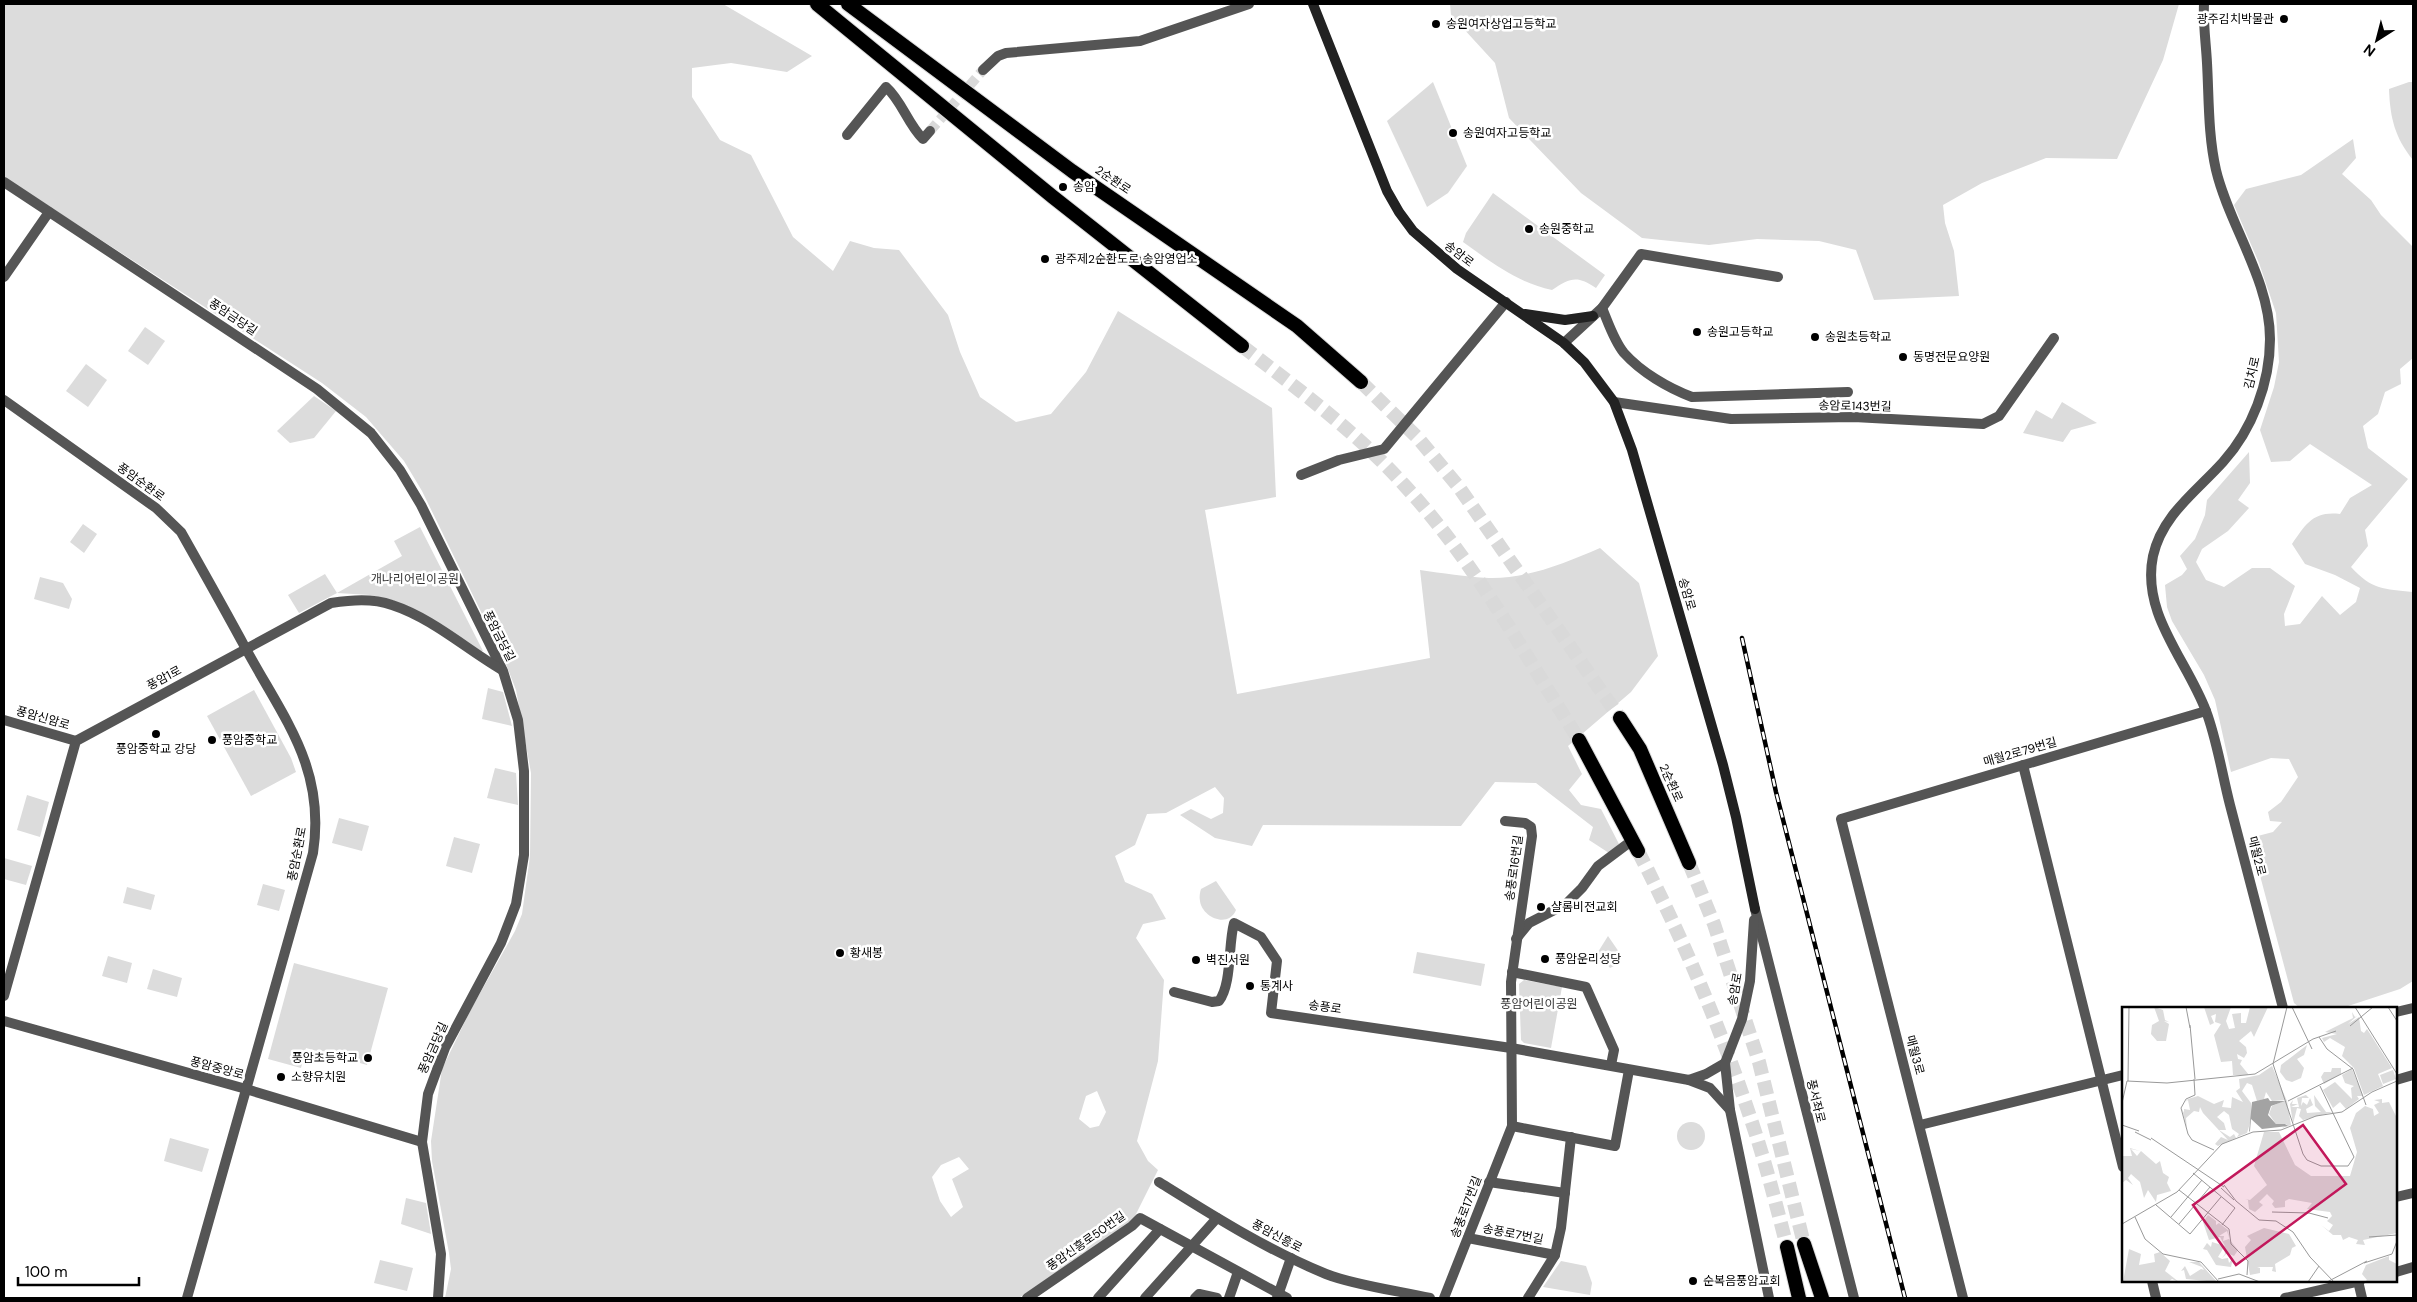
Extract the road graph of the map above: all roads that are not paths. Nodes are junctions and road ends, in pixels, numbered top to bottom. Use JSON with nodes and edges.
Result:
{"nodes":[{"id":1,"x":817,"y":4,"type":"edge"},
{"id":2,"x":848,"y":4,"type":"edge"},
{"id":3,"x":1249,"y":4,"type":"edge"},
{"id":4,"x":1313,"y":4,"type":"edge"},
{"id":5,"x":2204,"y":4,"type":"edge"},
{"id":6,"x":983,"y":70,"type":"tunnel mouth"},
{"id":7,"x":930,"y":131,"type":"dead end"},
{"id":8,"x":847,"y":136,"type":"dead end"},
{"id":9,"x":4,"y":182,"type":"edge"},
{"id":10,"x":50,"y":212,"type":"junction"},
{"id":11,"x":4,"y":277,"type":"edge"},
{"id":12,"x":1778,"y":277,"type":"dead end"},
{"id":13,"x":1506,"y":302,"type":"junction"},
{"id":14,"x":1602,"y":308,"type":"junction"},
{"id":15,"x":1522,"y":314,"type":"junction"},
{"id":16,"x":1593,"y":316,"type":"junction"},
{"id":17,"x":2054,"y":338,"type":"dead end"},
{"id":18,"x":1564,"y":343,"type":"junction"},
{"id":19,"x":1242,"y":346,"type":"tunnel mouth"},
{"id":20,"x":1361,"y":382,"type":"tunnel mouth"},
{"id":21,"x":1848,"y":392,"type":"dead end"},
{"id":22,"x":4,"y":400,"type":"edge"},
{"id":23,"x":1614,"y":402,"type":"junction"},
{"id":24,"x":1301,"y":475,"type":"dead end"},
{"id":25,"x":246,"y":649,"type":"junction"},
{"id":26,"x":503,"y":671,"type":"junction"},
{"id":27,"x":2206,"y":710,"type":"junction"},
{"id":28,"x":1620,"y":718,"type":"tunnel mouth"},
{"id":29,"x":4,"y":720,"type":"edge"},
{"id":30,"x":1579,"y":740,"type":"tunnel mouth"},
{"id":31,"x":76,"y":741,"type":"junction"},
{"id":32,"x":2023,"y":765,"type":"junction"},
{"id":33,"x":1841,"y":818,"type":"joint"},
{"id":34,"x":1505,"y":821,"type":"dead end"},
{"id":35,"x":1632,"y":848,"type":"joint"},
{"id":36,"x":1689,"y":863,"type":"tunnel mouth"},
{"id":37,"x":1754,"y":909,"type":"junction"},
{"id":38,"x":1515,"y":940,"type":"junction"},
{"id":39,"x":1512,"y":972,"type":"junction"},
{"id":40,"x":1174,"y":992,"type":"dead end"},
{"id":41,"x":4,"y":996,"type":"edge"},
{"id":42,"x":2283,"y":1007,"type":"edge"},
{"id":43,"x":2413,"y":1008,"type":"edge"},
{"id":44,"x":2397,"y":1012,"type":"edge"},
{"id":45,"x":4,"y":1022,"type":"edge"},
{"id":46,"x":1511,"y":1048,"type":"junction"},
{"id":47,"x":1726,"y":1063,"type":"junction"},
{"id":48,"x":1611,"y":1065,"type":"junction"},
{"id":49,"x":1629,"y":1070,"type":"junction"},
{"id":50,"x":2122,"y":1075,"type":"edge"},
{"id":51,"x":2413,"y":1075,"type":"edge"},
{"id":52,"x":1689,"y":1080,"type":"junction"},
{"id":53,"x":2101,"y":1080,"type":"junction"},
{"id":54,"x":2397,"y":1080,"type":"edge"},
{"id":55,"x":246,"y":1089,"type":"junction"},
{"id":56,"x":1730,"y":1110,"type":"junction"},
{"id":57,"x":1920,"y":1125,"type":"junction"},
{"id":58,"x":1512,"y":1126,"type":"junction"},
{"id":59,"x":1571,"y":1137,"type":"junction"},
{"id":60,"x":422,"y":1142,"type":"junction"},
{"id":61,"x":2122,"y":1163,"type":"edge"},
{"id":62,"x":1159,"y":1182,"type":"dead end"},
{"id":63,"x":1489,"y":1182,"type":"junction"},
{"id":64,"x":2413,"y":1192,"type":"edge"},
{"id":65,"x":1566,"y":1193,"type":"junction"},
{"id":66,"x":2397,"y":1197,"type":"edge"},
{"id":67,"x":1218,"y":1218,"type":"junction"},
{"id":68,"x":1160,"y":1230,"type":"junction"},
{"id":69,"x":1468,"y":1238,"type":"junction"},
{"id":70,"x":1191,"y":1247,"type":"junction"},
{"id":71,"x":1787,"y":1247,"type":"tunnel mouth"},
{"id":72,"x":1554,"y":1255,"type":"junction"},
{"id":73,"x":1291,"y":1258,"type":"junction"},
{"id":74,"x":2413,"y":1267,"type":"edge"},
{"id":75,"x":1238,"y":1272,"type":"junction"},
{"id":76,"x":2397,"y":1272,"type":"edge"},
{"id":77,"x":2152,"y":1282,"type":"edge"},
{"id":78,"x":2355,"y":1282,"type":"edge"},
{"id":79,"x":2359,"y":1282,"type":"edge"},
{"id":80,"x":1281,"y":1296,"type":"edge"},
{"id":81,"x":187,"y":1298,"type":"edge"},
{"id":82,"x":438,"y":1298,"type":"edge"},
{"id":83,"x":1028,"y":1298,"type":"edge"},
{"id":84,"x":1098,"y":1298,"type":"edge"},
{"id":85,"x":1146,"y":1298,"type":"edge"},
{"id":86,"x":1194,"y":1298,"type":"edge"},
{"id":87,"x":1217,"y":1298,"type":"edge"},
{"id":88,"x":1229,"y":1298,"type":"edge"},
{"id":89,"x":1430,"y":1298,"type":"edge"},
{"id":90,"x":1444,"y":1298,"type":"edge"},
{"id":91,"x":1528,"y":1298,"type":"edge"},
{"id":92,"x":1769,"y":1298,"type":"edge"},
{"id":93,"x":1799,"y":1298,"type":"edge"},
{"id":94,"x":1814,"y":1298,"type":"edge"},
{"id":95,"x":1822,"y":1298,"type":"edge"},
{"id":96,"x":1854,"y":1298,"type":"edge"},
{"id":97,"x":1963,"y":1298,"type":"edge"},
{"id":98,"x":2156,"y":1298,"type":"edge"},
{"id":99,"x":2285,"y":1298,"type":"edge"},
{"id":100,"x":2362,"y":1298,"type":"edge"}],
"edges":[{"from":1,"to":19,"type":"highway"},
{"from":2,"to":20,"type":"highway","name":"2순환로"},
{"from":3,"to":6,"type":"street"},
{"from":4,"to":13,"type":"main road","name":"송암로"},
{"from":5,"to":27,"type":"street","name":"김치로"},
{"from":7,"to":8,"type":"street"},
{"from":9,"to":10,"type":"street","name":"풍암금당길"},
{"from":10,"to":11,"type":"street"},
{"from":10,"to":26,"type":"street","name":"풍암금당길"},
{"from":12,"to":14,"type":"street"},
{"from":13,"to":15,"type":"main road","name":"송암로"},
{"from":13,"to":24,"type":"street"},
{"from":14,"to":16,"type":"street"},
{"from":14,"to":21,"type":"street"},
{"from":15,"to":16,"type":"main road"},
{"from":15,"to":18,"type":"main road","name":"송암로"},
{"from":16,"to":18,"type":"street"},
{"from":17,"to":23,"type":"street","name":"송암로143번길"},
{"from":18,"to":23,"type":"main road","name":"송암로"},
{"from":22,"to":25,"type":"street","name":"풍암순환로"},
{"from":23,"to":37,"type":"main road","name":"송암로"},
{"from":25,"to":26,"type":"street","name":"풍암1로"},
{"from":25,"to":31,"type":"street","name":"풍암1로"},
{"from":25,"to":55,"type":"street","name":"풍암순환로"},
{"from":26,"to":60,"type":"street","name":"풍암금당길"},
{"from":27,"to":32,"type":"street","name":"매월2로79번길"},
{"from":27,"to":42,"type":"street","name":"매월2로"},
{"from":28,"to":36,"type":"highway","name":"2순환로"},
{"from":29,"to":31,"type":"street","name":"풍암신암로"},
{"from":30,"to":35,"type":"highway"},
{"from":31,"to":41,"type":"street"},
{"from":32,"to":33,"type":"street","name":"매월2로79번길"},
{"from":32,"to":53,"type":"street"},
{"from":33,"to":57,"type":"street","name":"매월3로"},
{"from":34,"to":38,"type":"street","name":"송풍로16번길"},
{"from":35,"to":38,"type":"street"},
{"from":37,"to":47,"type":"street","name":"송암로"},
{"from":37,"to":96,"type":"street","name":"풍서좌로"},
{"from":38,"to":39,"type":"street","name":"송풍로16번길"},
{"from":39,"to":46,"type":"street","name":"송풍로16번길"},
{"from":39,"to":48,"type":"street"},
{"from":40,"to":46,"type":"street","name":"송풍로"},
{"from":43,"to":44,"type":"street"},
{"from":45,"to":55,"type":"street","name":"풍암중앙로"},
{"from":46,"to":48,"type":"street","name":"송풍로"},
{"from":46,"to":58,"type":"street","name":"송풍로17번길"},
{"from":47,"to":52,"type":"street"},
{"from":47,"to":56,"type":"street","name":"송암로"},
{"from":48,"to":49,"type":"street","name":"송풍로"},
{"from":49,"to":52,"type":"street","name":"송풍로"},
{"from":49,"to":59,"type":"street"},
{"from":50,"to":53,"type":"street"},
{"from":51,"to":54,"type":"street"},
{"from":52,"to":56,"type":"street","name":"송풍로"},
{"from":53,"to":57,"type":"street"},
{"from":53,"to":61,"type":"street"},
{"from":55,"to":60,"type":"street","name":"풍암중앙로"},
{"from":55,"to":81,"type":"street","name":"풍암순환로"},
{"from":56,"to":92,"type":"street","name":"송암로"},
{"from":57,"to":97,"type":"street","name":"매월3로"},
{"from":58,"to":59,"type":"street"},
{"from":58,"to":63,"type":"street","name":"송풍로17번길"},
{"from":59,"to":65,"type":"street","name":"송풍로7번길"},
{"from":60,"to":82,"type":"street","name":"풍암금당길"},
{"from":62,"to":67,"type":"street","name":"풍암신흥로"},
{"from":63,"to":65,"type":"street"},
{"from":63,"to":69,"type":"street","name":"송풍로17번길"},
{"from":64,"to":66,"type":"street"},
{"from":65,"to":72,"type":"street","name":"송풍로7번길"},
{"from":67,"to":70,"type":"street"},
{"from":67,"to":73,"type":"street","name":"풍암신흥로"},
{"from":68,"to":70,"type":"street","name":"풍암신흥로50번길"},
{"from":68,"to":83,"type":"street","name":"풍암신흥로50번길"},
{"from":68,"to":84,"type":"street"},
{"from":69,"to":72,"type":"street","name":"송풍로7번길"},
{"from":69,"to":90,"type":"street","name":"송풍로17번길"},
{"from":70,"to":75,"type":"street","name":"풍암신흥로50번길"},
{"from":70,"to":85,"type":"street"},
{"from":71,"to":93,"type":"highway"},
{"from":72,"to":91,"type":"street","name":"송풍로7번길"},
{"from":73,"to":80,"type":"street"},
{"from":73,"to":89,"type":"street","name":"풍암신흥로"},
{"from":74,"to":76,"type":"street"},
{"from":75,"to":80,"type":"street","name":"풍암신흥로50번길"},
{"from":75,"to":88,"type":"street"},
{"from":77,"to":98,"type":"street"},
{"from":78,"to":99,"type":"street"},
{"from":79,"to":100,"type":"street"},
{"from":86,"to":87,"type":"street"},
{"from":94,"to":95,"type":"highway"}]}
